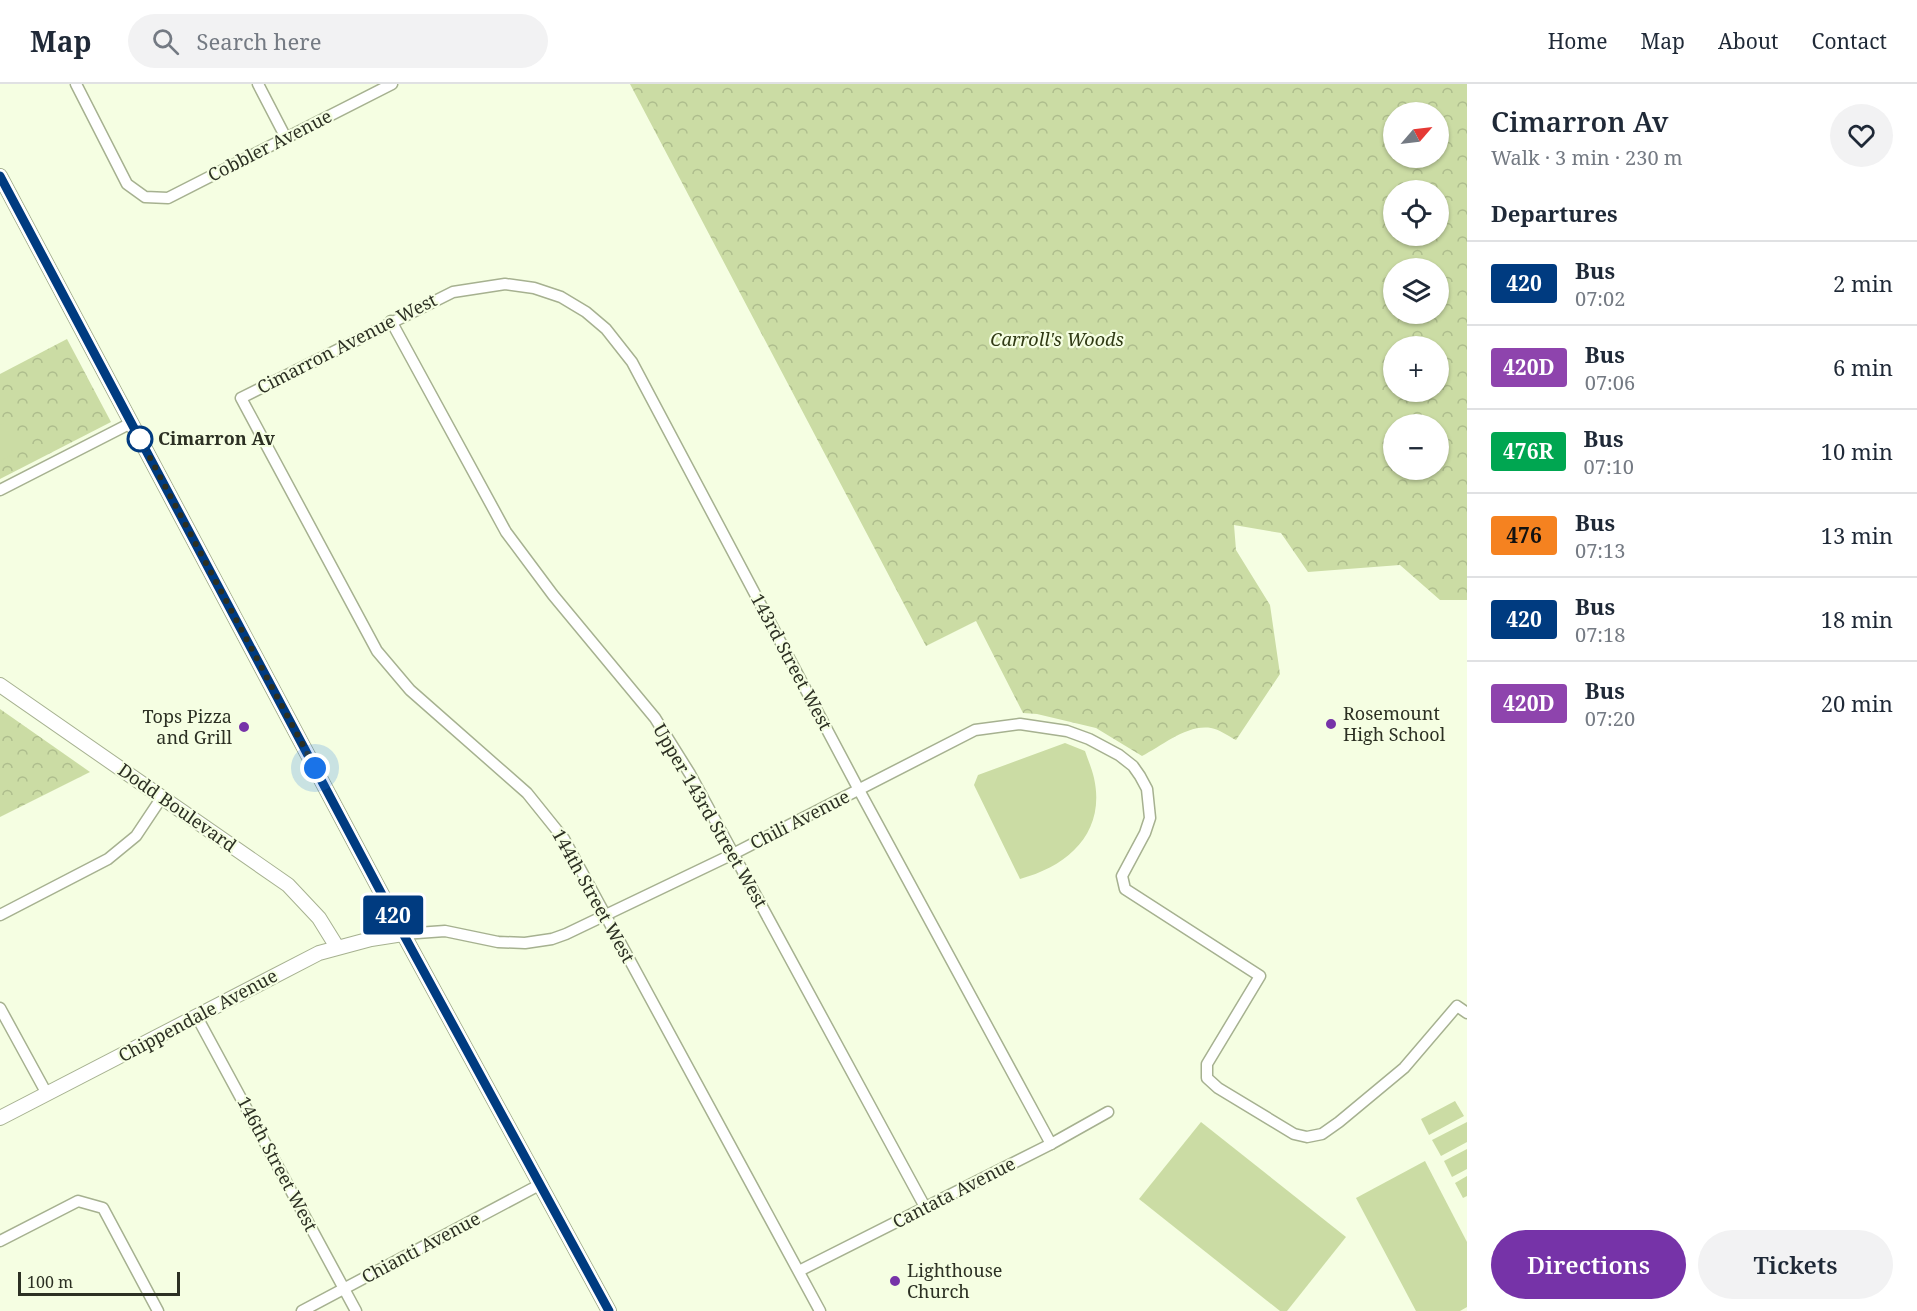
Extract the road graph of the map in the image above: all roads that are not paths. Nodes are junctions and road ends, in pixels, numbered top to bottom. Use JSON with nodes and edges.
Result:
{"nodes":[{"id":1,"x":76,"y":84,"type":"edge"},
{"id":2,"x":258,"y":84,"type":"edge"},
{"id":3,"x":392,"y":84,"type":"edge"},
{"id":4,"x":286,"y":138,"type":"junction"},
{"id":5,"x":0,"y":176,"type":"edge"},
{"id":6,"x":453,"y":292,"type":"joint"},
{"id":7,"x":391,"y":321,"type":"junction"},
{"id":8,"x":241,"y":398,"type":"joint"},
{"id":9,"x":131,"y":423,"type":"junction"},
{"id":10,"x":0,"y":490,"type":"edge"},
{"id":11,"x":0,"y":685,"type":"edge"},
{"id":12,"x":859,"y":790,"type":"junction"},
{"id":13,"x":162,"y":797,"type":"junction"},
{"id":14,"x":733,"y":854,"type":"junction"},
{"id":15,"x":0,"y":915,"type":"edge"},
{"id":16,"x":605,"y":915,"type":"junction"},
{"id":17,"x":403,"y":934,"type":"junction"},
{"id":18,"x":337,"y":948,"type":"junction"},
{"id":19,"x":0,"y":1008,"type":"edge"},
{"id":20,"x":1467,"y":1013,"type":"edge"},
{"id":21,"x":197,"y":1017,"type":"junction"},
{"id":22,"x":47,"y":1094,"type":"junction"},
{"id":23,"x":1108,"y":1112,"type":"dead end"},
{"id":24,"x":0,"y":1118,"type":"edge"},
{"id":25,"x":1051,"y":1144,"type":"junction"},
{"id":26,"x":541,"y":1184,"type":"junction"},
{"id":27,"x":925,"y":1208,"type":"junction"},
{"id":28,"x":0,"y":1241,"type":"edge"},
{"id":29,"x":799,"y":1271,"type":"junction"},
{"id":30,"x":344,"y":1289,"type":"junction"},
{"id":31,"x":159,"y":1311,"type":"edge"},
{"id":32,"x":302,"y":1311,"type":"edge"},
{"id":33,"x":356,"y":1311,"type":"edge"},
{"id":34,"x":609,"y":1311,"type":"edge"},
{"id":35,"x":820,"y":1311,"type":"edge"}],
"edges":[{"from":1,"to":4,"type":"street","name":"Cobbler Avenue"},
{"from":2,"to":4,"type":"street"},
{"from":3,"to":4,"type":"street","name":"Cobbler Avenue"},
{"from":5,"to":9,"type":"street"},
{"from":6,"to":7,"type":"street","name":"Cimarron Avenue West"},
{"from":6,"to":12,"type":"street","name":"143rd Street West"},
{"from":7,"to":8,"type":"street","name":"Cimarron Avenue West"},
{"from":7,"to":14,"type":"street","name":"Upper 143rd Street West"},
{"from":8,"to":16,"type":"street","name":"144th Street West"},
{"from":9,"to":10,"type":"street"},
{"from":9,"to":17,"type":"street"},
{"from":11,"to":13,"type":"street","name":"Dodd Boulevard"},
{"from":12,"to":14,"type":"street","name":"Chili Avenue"},
{"from":12,"to":20,"type":"street","name":"Chili Avenue"},
{"from":12,"to":25,"type":"street","name":"143rd Street West"},
{"from":13,"to":15,"type":"street"},
{"from":13,"to":18,"type":"street","name":"Dodd Boulevard"},
{"from":14,"to":16,"type":"street","name":"Chili Avenue"},
{"from":14,"to":27,"type":"street","name":"Upper 143rd Street West"},
{"from":16,"to":17,"type":"street","name":"Chili Avenue"},
{"from":16,"to":29,"type":"street","name":"144th Street West"},
{"from":17,"to":18,"type":"street","name":"Chippendale Avenue"},
{"from":17,"to":26,"type":"street"},
{"from":18,"to":21,"type":"street","name":"Chippendale Avenue"},
{"from":19,"to":22,"type":"street"},
{"from":21,"to":22,"type":"street","name":"Chippendale Avenue"},
{"from":21,"to":30,"type":"street","name":"146th Street West"},
{"from":22,"to":24,"type":"street","name":"Chippendale Avenue"},
{"from":23,"to":25,"type":"street","name":"Cantata Avenue"},
{"from":25,"to":27,"type":"street","name":"Cantata Avenue"},
{"from":26,"to":30,"type":"street","name":"Chianti Avenue"},
{"from":26,"to":34,"type":"street"},
{"from":27,"to":29,"type":"street","name":"Cantata Avenue"},
{"from":28,"to":31,"type":"street"},
{"from":29,"to":35,"type":"street","name":"144th Street West"},
{"from":30,"to":32,"type":"street","name":"Chianti Avenue"},
{"from":30,"to":33,"type":"street","name":"146th Street West"}]}
